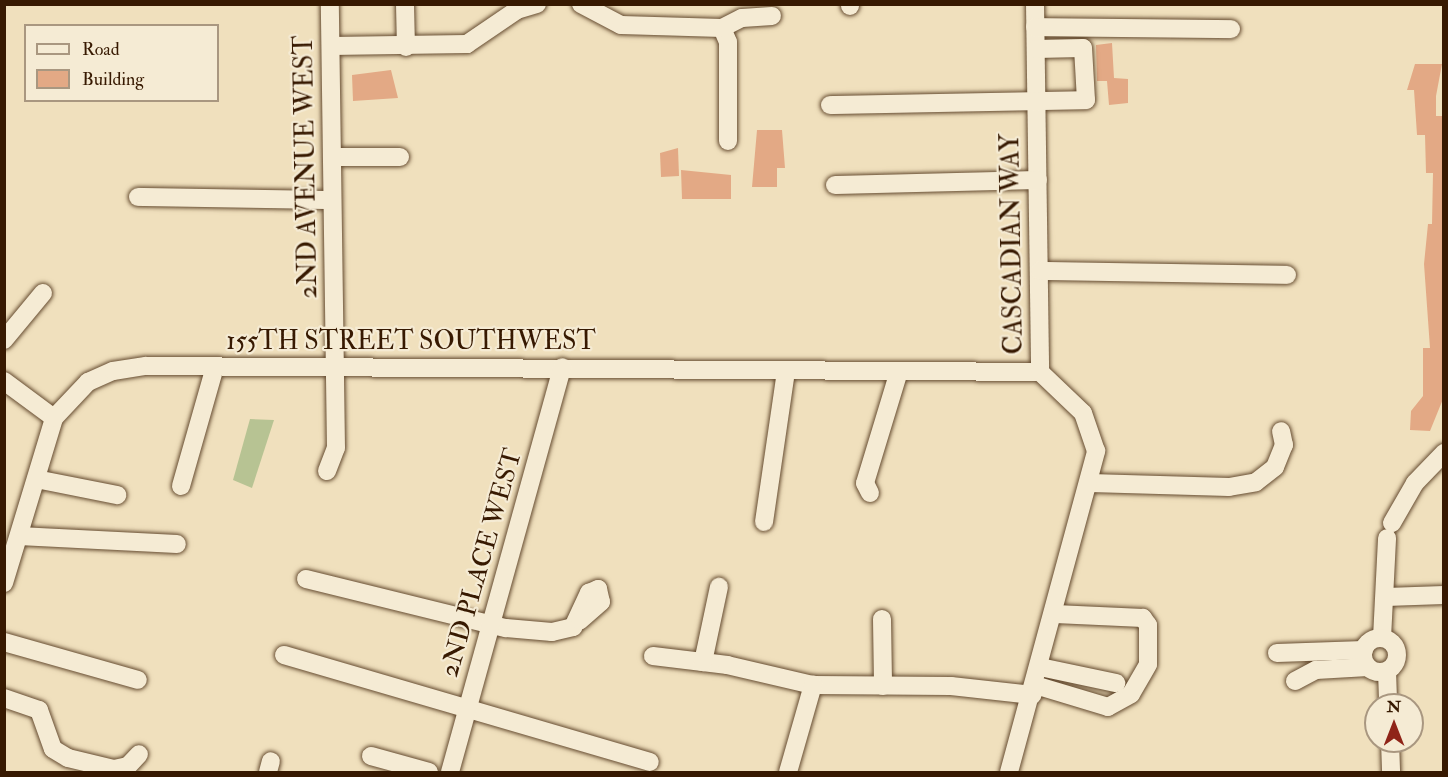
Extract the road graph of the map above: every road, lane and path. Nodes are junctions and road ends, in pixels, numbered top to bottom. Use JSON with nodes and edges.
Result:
{"nodes":[{"id":1,"x":330,"y":4,"type":"edge"},
{"id":2,"x":405,"y":4,"type":"edge"},
{"id":3,"x":537,"y":4,"type":"edge"},
{"id":4,"x":580,"y":4,"type":"edge"},
{"id":5,"x":1035,"y":4,"type":"edge"},
{"id":6,"x":772,"y":16,"type":"dead end"},
{"id":7,"x":1035,"y":27,"type":"junction"},
{"id":8,"x":722,"y":28,"type":"junction"},
{"id":9,"x":1230,"y":29,"type":"dead end"},
{"id":10,"x":331,"y":46,"type":"junction"},
{"id":11,"x":405,"y":47,"type":"junction"},
{"id":12,"x":1036,"y":49,"type":"junction"},
{"id":13,"x":1036,"y":100,"type":"junction"},
{"id":14,"x":830,"y":105,"type":"dead end"},
{"id":15,"x":728,"y":141,"type":"dead end"},
{"id":16,"x":400,"y":157,"type":"dead end"},
{"id":17,"x":332,"y":158,"type":"junction"},
{"id":18,"x":1038,"y":180,"type":"junction"},
{"id":19,"x":835,"y":185,"type":"dead end"},
{"id":20,"x":138,"y":197,"type":"dead end"},
{"id":21,"x":332,"y":200,"type":"junction"},
{"id":22,"x":1040,"y":271,"type":"junction"},
{"id":23,"x":1287,"y":275,"type":"dead end"},
{"id":24,"x":43,"y":293,"type":"dead end"},
{"id":25,"x":4,"y":340,"type":"edge"},
{"id":26,"x":215,"y":367,"type":"junction"},
{"id":27,"x":562,"y":367,"type":"junction"},
{"id":28,"x":334,"y":368,"type":"junction"},
{"id":29,"x":786,"y":371,"type":"junction"},
{"id":30,"x":900,"y":371,"type":"junction"},
{"id":31,"x":1040,"y":372,"type":"junction"},
{"id":32,"x":4,"y":381,"type":"edge"},
{"id":33,"x":54,"y":418,"type":"junction"},
{"id":34,"x":1281,"y":431,"type":"dead end"},
{"id":35,"x":1443,"y":453,"type":"edge"},
{"id":36,"x":327,"y":471,"type":"dead end"},
{"id":37,"x":36,"y":479,"type":"junction"},
{"id":38,"x":1090,"y":483,"type":"junction"},
{"id":39,"x":181,"y":486,"type":"dead end"},
{"id":40,"x":870,"y":493,"type":"dead end"},
{"id":41,"x":117,"y":495,"type":"dead end"},
{"id":42,"x":764,"y":522,"type":"dead end"},
{"id":43,"x":19,"y":536,"type":"junction"},
{"id":44,"x":177,"y":544,"type":"dead end"},
{"id":45,"x":306,"y":579,"type":"dead end"},
{"id":46,"x":4,"y":583,"type":"edge"},
{"id":47,"x":719,"y":587,"type":"dead end"},
{"id":48,"x":1443,"y":595,"type":"edge"},
{"id":49,"x":1386,"y":597,"type":"junction"},
{"id":50,"x":882,"y":619,"type":"dead end"},
{"id":51,"x":580,"y":620,"type":"dead end"},
{"id":52,"x":1053,"y":620,"type":"junction"},
{"id":53,"x":492,"y":625,"type":"junction"},
{"id":54,"x":1382,"y":638,"type":"junction"},
{"id":55,"x":4,"y":642,"type":"edge"},
{"id":56,"x":1277,"y":653,"type":"dead end"},
{"id":57,"x":284,"y":655,"type":"dead end"},
{"id":58,"x":653,"y":656,"type":"dead end"},
{"id":59,"x":1366,"y":659,"type":"junction"},
{"id":60,"x":703,"y":662,"type":"junction"},
{"id":61,"x":1040,"y":667,"type":"junction"},
{"id":62,"x":1387,"y":671,"type":"junction"},
{"id":63,"x":138,"y":680,"type":"dead end"},
{"id":64,"x":1295,"y":681,"type":"dead end"},
{"id":65,"x":1116,"y":683,"type":"dead end"},
{"id":66,"x":813,"y":685,"type":"junction"},
{"id":67,"x":883,"y":686,"type":"junction"},
{"id":68,"x":1034,"y":690,"type":"junction"},
{"id":69,"x":1388,"y":693,"type":"edge"},
{"id":70,"x":4,"y":698,"type":"edge"},
{"id":71,"x":469,"y":705,"type":"junction"},
{"id":72,"x":1390,"y":753,"type":"edge"},
{"id":73,"x":139,"y":754,"type":"dead end"},
{"id":74,"x":371,"y":756,"type":"dead end"},
{"id":75,"x":650,"y":762,"type":"dead end"},
{"id":76,"x":429,"y":772,"type":"edge"},
{"id":77,"x":450,"y":772,"type":"edge"},
{"id":78,"x":788,"y":772,"type":"edge"},
{"id":79,"x":1009,"y":772,"type":"edge"},
{"id":80,"x":1391,"y":772,"type":"edge"}],
"edges":[{"from":1,"to":10,"type":"street","name":"2ND AVENUE WEST"},
{"from":2,"to":11,"type":"street"},
{"from":3,"to":11,"type":"street"},
{"from":4,"to":8,"type":"street"},
{"from":5,"to":7,"type":"street","name":"CASCADIAN WAY"},
{"from":6,"to":8,"type":"street"},
{"from":7,"to":9,"type":"street"},
{"from":7,"to":12,"type":"street","name":"CASCADIAN WAY"},
{"from":8,"to":15,"type":"street"},
{"from":10,"to":11,"type":"street"},
{"from":10,"to":17,"type":"street","name":"2ND AVENUE WEST"},
{"from":12,"to":13,"type":"street","name":"CASCADIAN WAY"},
{"from":12,"to":13,"type":"street"},
{"from":13,"to":14,"type":"street"},
{"from":13,"to":18,"type":"street","name":"CASCADIAN WAY"},
{"from":16,"to":17,"type":"street"},
{"from":17,"to":21,"type":"street","name":"2ND AVENUE WEST"},
{"from":18,"to":19,"type":"street"},
{"from":18,"to":22,"type":"street","name":"CASCADIAN WAY"},
{"from":20,"to":21,"type":"street"},
{"from":21,"to":28,"type":"street","name":"2ND AVENUE WEST"},
{"from":22,"to":23,"type":"street"},
{"from":22,"to":31,"type":"street","name":"CASCADIAN WAY"},
{"from":24,"to":25,"type":"street"},
{"from":26,"to":28,"type":"street","name":"155TH STREET SOUTHWEST"},
{"from":26,"to":33,"type":"street","name":"155TH STREET SOUTHWEST"},
{"from":26,"to":39,"type":"street"},
{"from":27,"to":28,"type":"street","name":"155TH STREET SOUTHWEST"},
{"from":27,"to":29,"type":"street","name":"155TH STREET SOUTHWEST"},
{"from":27,"to":53,"type":"street","name":"2ND PLACE WEST"},
{"from":28,"to":36,"type":"street","name":"2ND AVENUE WEST"},
{"from":29,"to":30,"type":"street","name":"155TH STREET SOUTHWEST"},
{"from":29,"to":42,"type":"street"},
{"from":30,"to":31,"type":"street","name":"155TH STREET SOUTHWEST"},
{"from":30,"to":40,"type":"street"},
{"from":31,"to":38,"type":"street","name":"CASCADIAN WAY"},
{"from":32,"to":33,"type":"street"},
{"from":33,"to":37,"type":"street"},
{"from":34,"to":38,"type":"street"},
{"from":35,"to":49,"type":"street"},
{"from":37,"to":41,"type":"street"},
{"from":37,"to":43,"type":"street"},
{"from":38,"to":52,"type":"street","name":"CASCADIAN WAY"},
{"from":43,"to":44,"type":"street"},
{"from":43,"to":46,"type":"street"},
{"from":45,"to":53,"type":"street"},
{"from":47,"to":60,"type":"street"},
{"from":48,"to":49,"type":"street"},
{"from":49,"to":54,"type":"street"},
{"from":50,"to":67,"type":"street"},
{"from":51,"to":53,"type":"street"},
{"from":52,"to":61,"type":"street","name":"CASCADIAN WAY"},
{"from":52,"to":68,"type":"street"},
{"from":53,"to":71,"type":"street","name":"2ND PLACE WEST"},
{"from":54,"to":59,"type":"street"},
{"from":54,"to":62,"type":"street"},
{"from":55,"to":63,"type":"street"},
{"from":56,"to":59,"type":"street"},
{"from":57,"to":71,"type":"street"},
{"from":58,"to":60,"type":"street"},
{"from":59,"to":62,"type":"street"},
{"from":59,"to":64,"type":"street"},
{"from":60,"to":66,"type":"street"},
{"from":61,"to":65,"type":"street"},
{"from":61,"to":68,"type":"street","name":"CASCADIAN WAY"},
{"from":62,"to":69,"type":"street"},
{"from":66,"to":67,"type":"street"},
{"from":66,"to":78,"type":"street"},
{"from":67,"to":68,"type":"street"},
{"from":68,"to":79,"type":"street","name":"CASCADIAN WAY"},
{"from":70,"to":73,"type":"street"},
{"from":71,"to":75,"type":"street"},
{"from":71,"to":77,"type":"street","name":"2ND PLACE WEST"},
{"from":72,"to":80,"type":"street"},
{"from":74,"to":76,"type":"street"}]}
